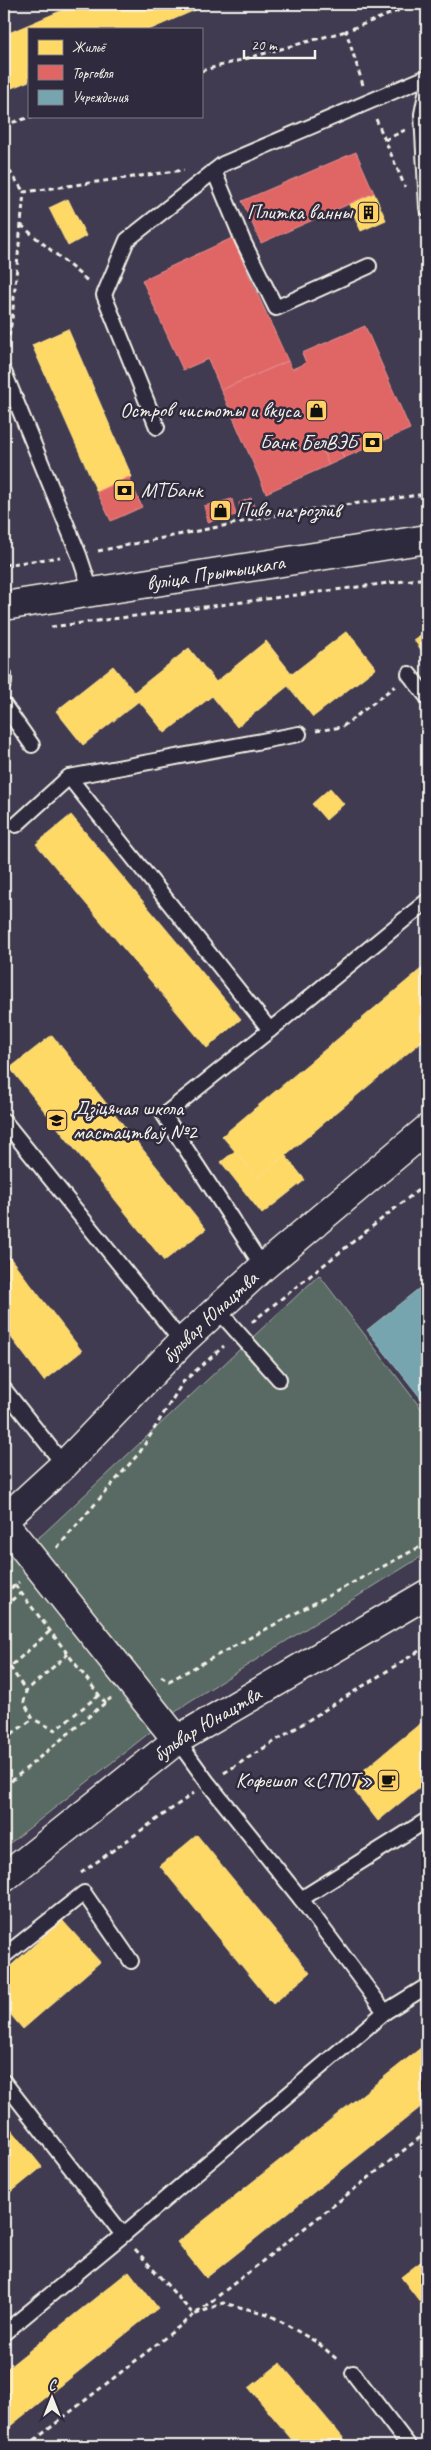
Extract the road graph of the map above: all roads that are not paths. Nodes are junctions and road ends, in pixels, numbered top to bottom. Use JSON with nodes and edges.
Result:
{"nodes":[{"id":1,"x":427,"y":77,"type":"edge"},
{"id":2,"x":427,"y":89,"type":"edge"},
{"id":3,"x":214,"y":171,"type":"junction"},
{"id":4,"x":427,"y":208,"type":"edge"},
{"id":5,"x":368,"y":266,"type":"dead end"},
{"id":6,"x":4,"y":372,"type":"edge"},
{"id":7,"x":157,"y":427,"type":"dead end"},
{"id":8,"x":427,"y":539,"type":"edge"},
{"id":9,"x":92,"y":594,"type":"junction"},
{"id":10,"x":4,"y":606,"type":"edge"},
{"id":11,"x":410,"y":674,"type":"road end"},
{"id":12,"x":4,"y":675,"type":"edge"},
{"id":13,"x":4,"y":682,"type":"edge"},
{"id":14,"x":427,"y":697,"type":"edge"},
{"id":15,"x":4,"y":705,"type":"edge"},
{"id":16,"x":299,"y":734,"type":"road end"},
{"id":17,"x":32,"y":745,"type":"dead end"},
{"id":18,"x":69,"y":777,"type":"junction"},
{"id":19,"x":16,"y":825,"type":"dead end"},
{"id":20,"x":427,"y":901,"type":"edge"},
{"id":21,"x":270,"y":1030,"type":"junction"},
{"id":22,"x":4,"y":1121,"type":"edge"},
{"id":23,"x":427,"y":1129,"type":"edge"},
{"id":24,"x":263,"y":1267,"type":"junction"},
{"id":25,"x":218,"y":1309,"type":"junction"},
{"id":26,"x":182,"y":1342,"type":"junction"},
{"id":27,"x":279,"y":1379,"type":"dead end"},
{"id":28,"x":4,"y":1389,"type":"edge"},
{"id":29,"x":64,"y":1465,"type":"junction"},
{"id":30,"x":4,"y":1521,"type":"edge"},
{"id":31,"x":427,"y":1594,"type":"edge"},
{"id":32,"x":177,"y":1740,"type":"junction"},
{"id":33,"x":427,"y":1820,"type":"edge"},
{"id":34,"x":4,"y":1878,"type":"edge"},
{"id":35,"x":301,"y":1898,"type":"junction"},
{"id":36,"x":4,"y":1956,"type":"edge"},
{"id":37,"x":131,"y":1961,"type":"dead end"},
{"id":38,"x":427,"y":1986,"type":"edge"},
{"id":39,"x":385,"y":2012,"type":"junction"},
{"id":40,"x":4,"y":2082,"type":"edge"},
{"id":41,"x":123,"y":2235,"type":"junction"},
{"id":42,"x":4,"y":2333,"type":"edge"},
{"id":43,"x":353,"y":2373,"type":"road end"},
{"id":44,"x":409,"y":2446,"type":"edge"}],
"edges":[{"from":1,"to":3,"type":"lane"},
{"from":2,"to":4,"type":"lane"},
{"from":3,"to":5,"type":"lane"},
{"from":3,"to":7,"type":"lane"},
{"from":6,"to":9,"type":"lane"},
{"from":8,"to":9,"type":"street","name":"вуліца Прытыцкага"},
{"from":9,"to":10,"type":"street","name":"вуліца Прытыцкага"},
{"from":11,"to":14,"type":"lane"},
{"from":12,"to":13,"type":"lane"},
{"from":15,"to":17,"type":"lane"},
{"from":16,"to":18,"type":"lane"},
{"from":18,"to":19,"type":"lane"},
{"from":18,"to":21,"type":"lane"},
{"from":20,"to":21,"type":"lane"},
{"from":21,"to":24,"type":"lane"},
{"from":22,"to":26,"type":"lane"},
{"from":23,"to":24,"type":"street","name":"бульвар Юнацтва"},
{"from":24,"to":25,"type":"street","name":"бульвар Юнацтва"},
{"from":25,"to":26,"type":"street","name":"бульвар Юнацтва"},
{"from":25,"to":27,"type":"lane"},
{"from":26,"to":29,"type":"street","name":"бульвар Юнацтва"},
{"from":28,"to":29,"type":"lane"},
{"from":29,"to":30,"type":"street","name":"бульвар Юнацтва"},
{"from":30,"to":32,"type":"street"},
{"from":31,"to":32,"type":"street","name":"бульвар Юнацтва"},
{"from":32,"to":34,"type":"street","name":"бульвар Юнацтва"},
{"from":32,"to":35,"type":"lane"},
{"from":33,"to":35,"type":"lane"},
{"from":35,"to":39,"type":"lane"},
{"from":36,"to":37,"type":"lane"},
{"from":38,"to":39,"type":"lane"},
{"from":39,"to":41,"type":"lane"},
{"from":40,"to":41,"type":"lane"},
{"from":41,"to":42,"type":"lane"},
{"from":43,"to":44,"type":"lane"}]}
